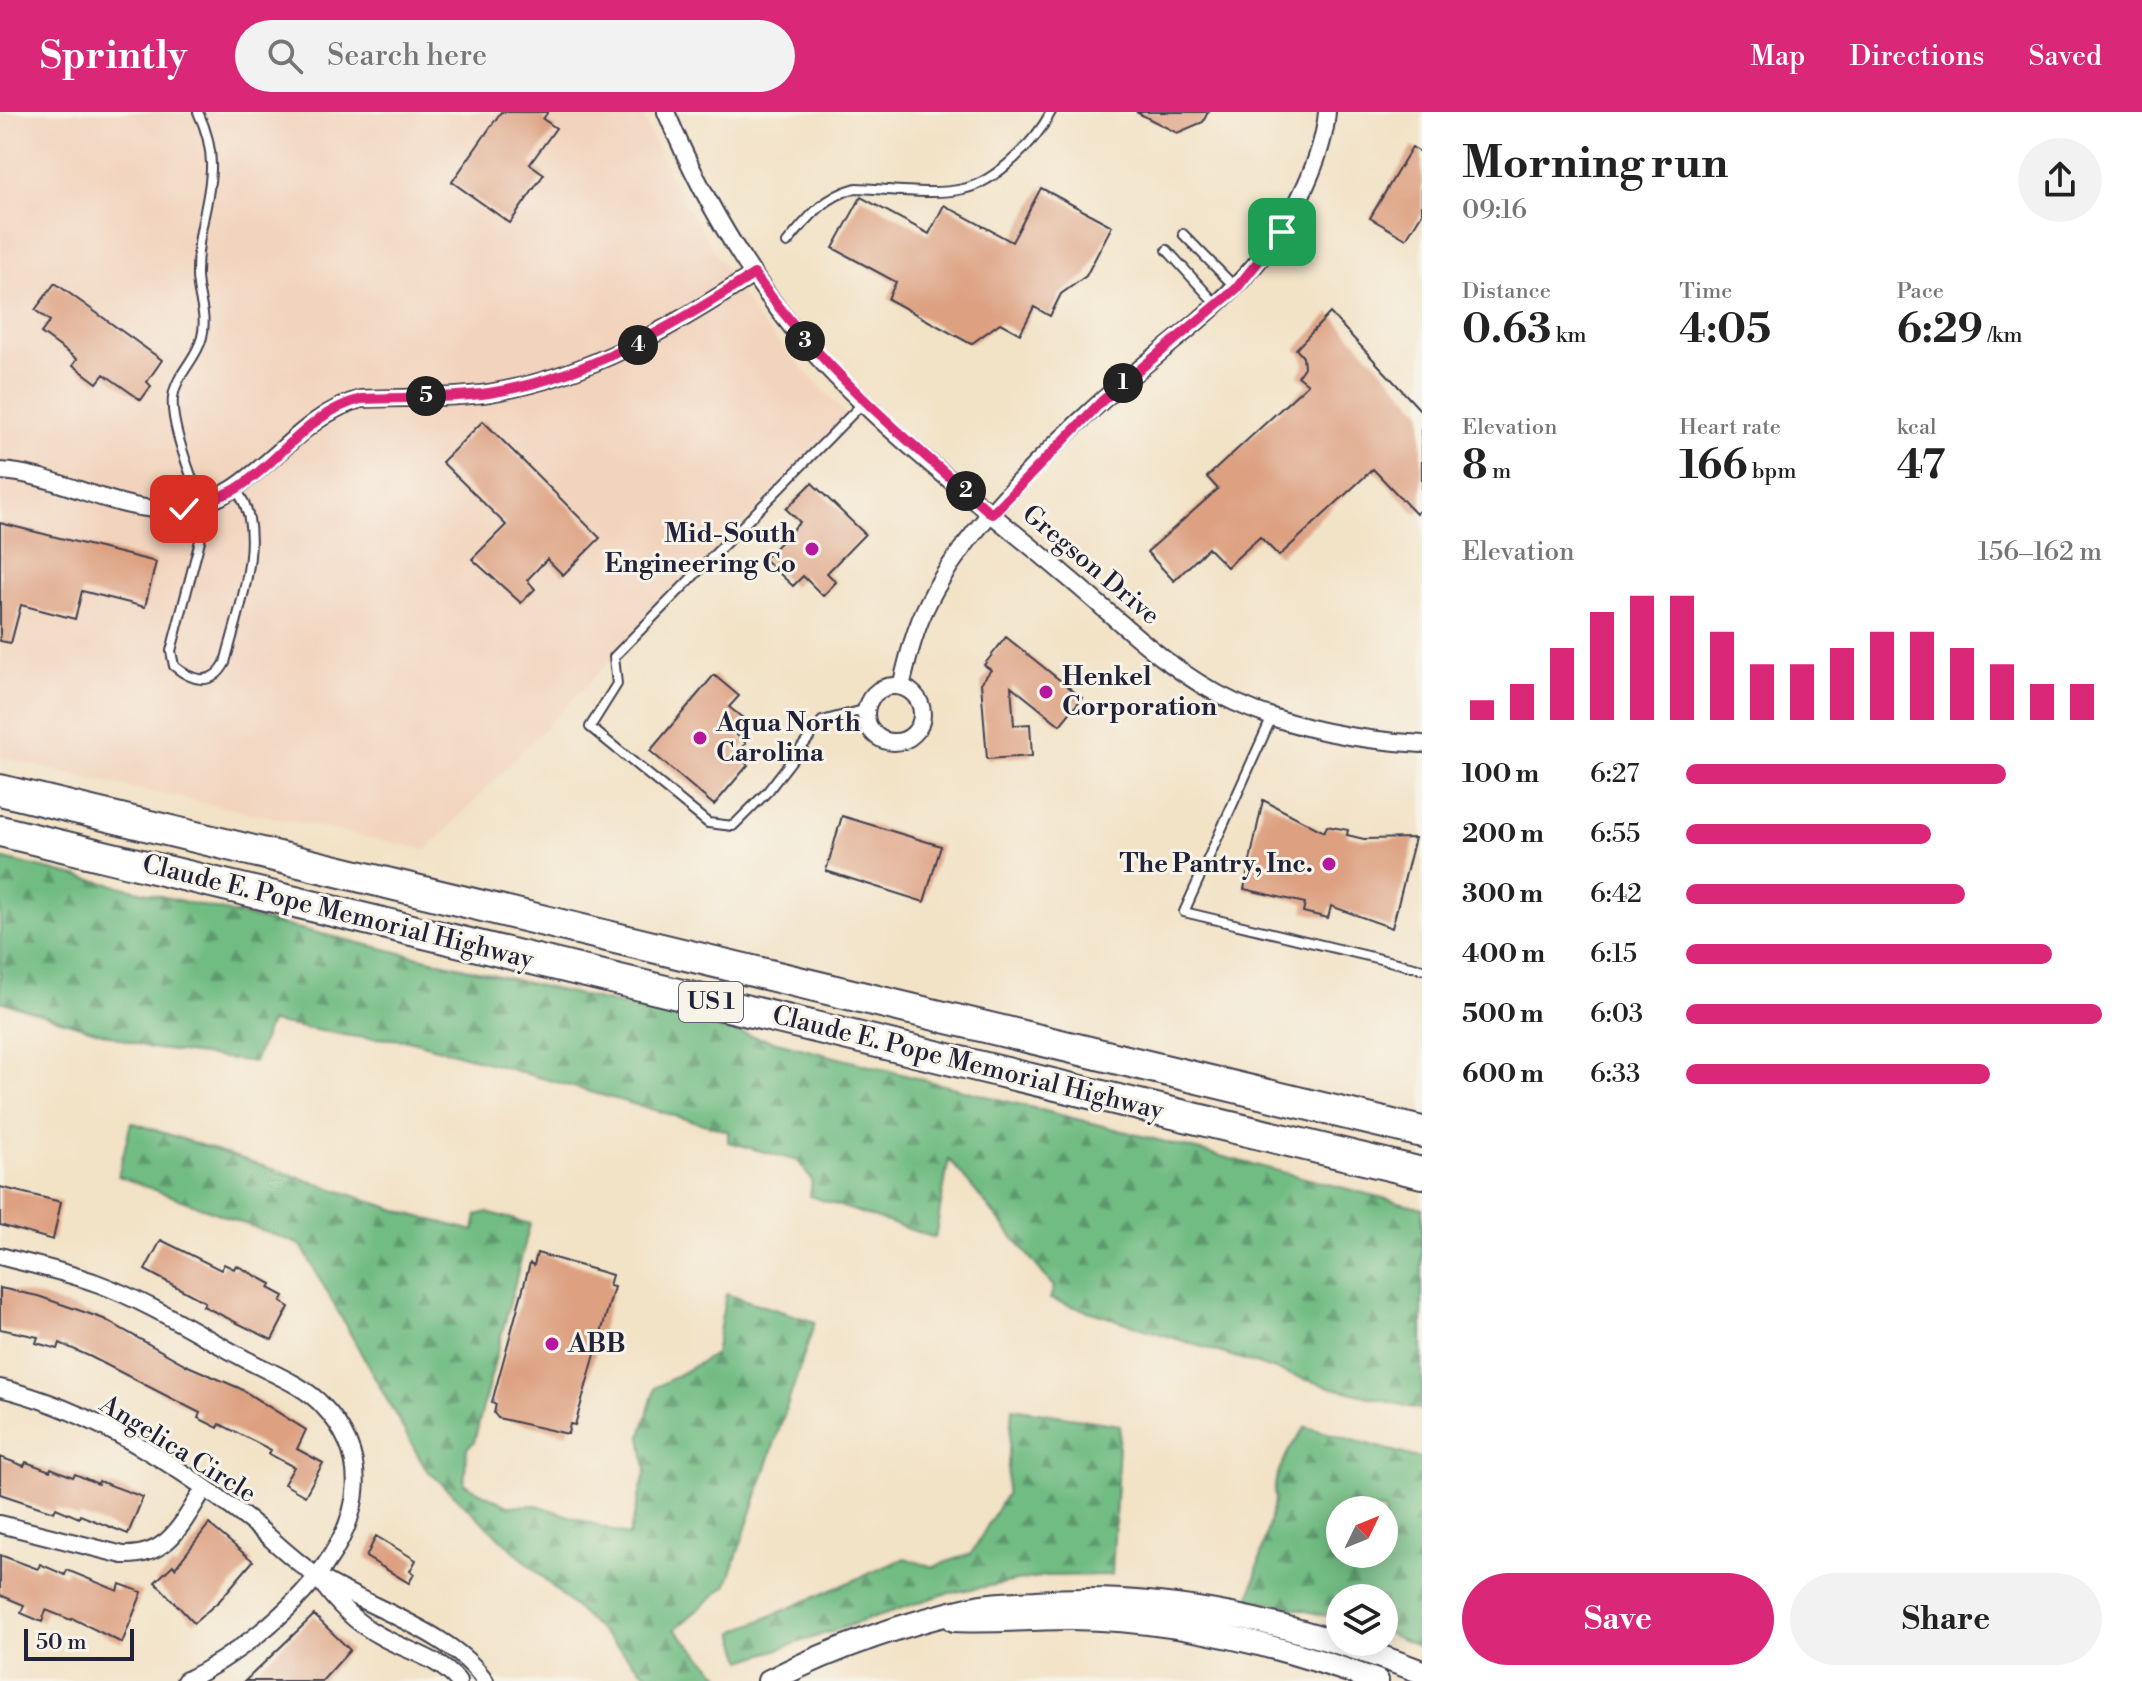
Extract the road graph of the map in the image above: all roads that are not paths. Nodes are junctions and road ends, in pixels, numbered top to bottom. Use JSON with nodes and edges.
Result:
{"nodes":[{"id":1,"x":198,"y":112,"type":"edge"},
{"id":2,"x":666,"y":112,"type":"edge"},
{"id":3,"x":1051,"y":112,"type":"edge"},
{"id":4,"x":1327,"y":112,"type":"edge"},
{"id":5,"x":1183,"y":234,"type":"dead end"},
{"id":6,"x":787,"y":243,"type":"dead end"},
{"id":7,"x":1167,"y":250,"type":"dead end"},
{"id":8,"x":754,"y":274,"type":"junction"},
{"id":9,"x":1236,"y":289,"type":"junction"},
{"id":10,"x":1218,"y":306,"type":"junction"},
{"id":11,"x":864,"y":403,"type":"junction"},
{"id":12,"x":0,"y":471,"type":"edge"},
{"id":13,"x":235,"y":489,"type":"junction"},
{"id":14,"x":196,"y":504,"type":"junction"},
{"id":15,"x":992,"y":514,"type":"junction"},
{"id":16,"x":901,"y":687,"type":"junction"},
{"id":17,"x":867,"y":709,"type":"junction"},
{"id":18,"x":1272,"y":717,"type":"junction"},
{"id":19,"x":1422,"y":744,"type":"edge"},
{"id":20,"x":0,"y":790,"type":"edge"},
{"id":21,"x":0,"y":831,"type":"edge"},
{"id":22,"x":1422,"y":969,"type":"edge"},
{"id":23,"x":1422,"y":1132,"type":"edge"},
{"id":24,"x":1422,"y":1173,"type":"edge"},
{"id":25,"x":0,"y":1256,"type":"edge"},
{"id":26,"x":0,"y":1388,"type":"edge"},
{"id":27,"x":204,"y":1489,"type":"junction"},
{"id":28,"x":0,"y":1524,"type":"edge"},
{"id":29,"x":317,"y":1576,"type":"junction"},
{"id":30,"x":933,"y":1620,"type":"junction"},
{"id":31,"x":1422,"y":1672,"type":"edge"},
{"id":32,"x":185,"y":1681,"type":"edge"},
{"id":33,"x":458,"y":1681,"type":"edge"},
{"id":34,"x":485,"y":1681,"type":"edge"},
{"id":35,"x":769,"y":1681,"type":"edge"},
{"id":36,"x":1377,"y":1681,"type":"edge"}],
"edges":[{"from":1,"to":14,"type":"lane"},
{"from":2,"to":8,"type":"street","name":"Gregson Drive"},
{"from":3,"to":6,"type":"lane"},
{"from":4,"to":9,"type":"street"},
{"from":5,"to":9,"type":"lane"},
{"from":7,"to":10,"type":"lane"},
{"from":8,"to":11,"type":"street","name":"Gregson Drive"},
{"from":8,"to":13,"type":"street"},
{"from":9,"to":10,"type":"street"},
{"from":10,"to":15,"type":"street"},
{"from":11,"to":15,"type":"street","name":"Gregson Drive"},
{"from":11,"to":17,"type":"lane"},
{"from":12,"to":14,"type":"street"},
{"from":13,"to":14,"type":"street"},
{"from":13,"to":14,"type":"lane"},
{"from":15,"to":16,"type":"street"},
{"from":15,"to":18,"type":"street","name":"Gregson Drive"},
{"from":16,"to":17,"type":"street"},
{"from":16,"to":17,"type":"street"},
{"from":18,"to":19,"type":"street","name":"Gregson Drive"},
{"from":18,"to":22,"type":"lane"},
{"from":20,"to":23,"type":"highway","name":"Claude E. Pope Memorial Highway","number":"US 1"},
{"from":21,"to":24,"type":"highway","name":"Claude E. Pope Memorial Highway","number":"US 1"},
{"from":25,"to":29,"type":"street"},
{"from":26,"to":27,"type":"street","name":"Angelica Circle"},
{"from":27,"to":28,"type":"street"},
{"from":27,"to":29,"type":"street","name":"Angelica Circle"},
{"from":29,"to":32,"type":"street"},
{"from":29,"to":33,"type":"street","name":"Angelica Circle"},
{"from":29,"to":34,"type":"street","name":"Angelica Circle"},
{"from":30,"to":31,"type":"street"},
{"from":30,"to":35,"type":"street"},
{"from":30,"to":36,"type":"street"}]}
